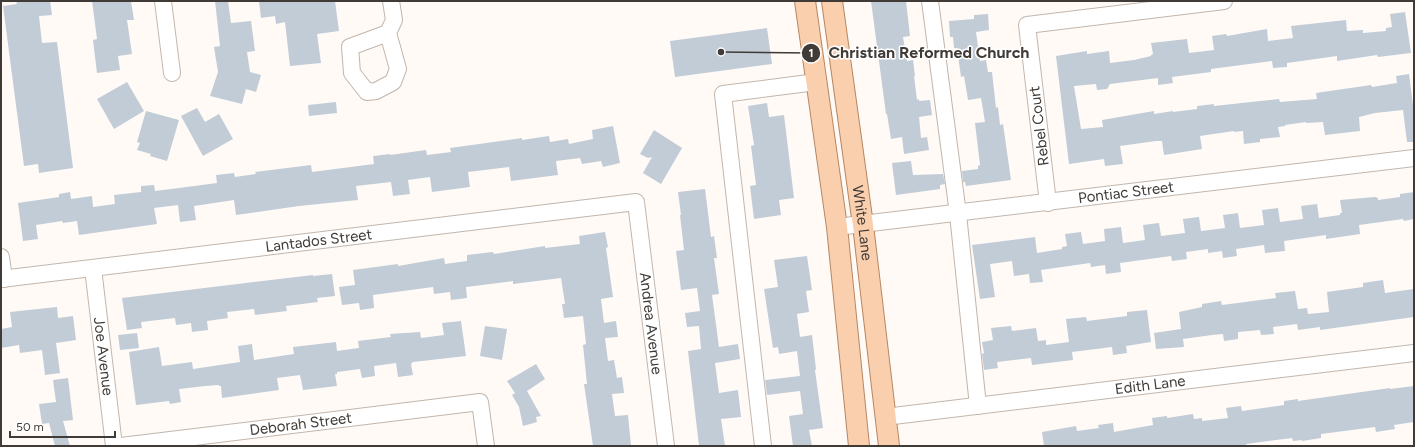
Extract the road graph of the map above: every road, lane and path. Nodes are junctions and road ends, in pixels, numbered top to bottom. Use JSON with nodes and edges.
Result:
{"nodes":[{"id":1,"x":163,"y":1,"type":"edge"},
{"id":2,"x":391,"y":1,"type":"edge"},
{"id":3,"x":804,"y":1,"type":"edge"},
{"id":4,"x":832,"y":1,"type":"edge"},
{"id":5,"x":930,"y":1,"type":"edge"},
{"id":6,"x":1224,"y":1,"type":"edge"},
{"id":7,"x":388,"y":33,"type":"dead end"},
{"id":8,"x":172,"y":73,"type":"dead end"},
{"id":9,"x":816,"y":82,"type":"junction"},
{"id":10,"x":1414,"y":158,"type":"edge"},
{"id":11,"x":636,"y":202,"type":"joint"},
{"id":12,"x":1048,"y":203,"type":"junction"},
{"id":13,"x":958,"y":214,"type":"junction"},
{"id":14,"x":863,"y":225,"type":"junction"},
{"id":15,"x":837,"y":227,"type":"junction"},
{"id":16,"x":1,"y":257,"type":"edge"},
{"id":17,"x":93,"y":268,"type":"junction"},
{"id":18,"x":2,"y":279,"type":"edge"},
{"id":19,"x":1414,"y":353,"type":"edge"},
{"id":20,"x":978,"y":406,"type":"junction"},
{"id":21,"x":885,"y":417,"type":"junction"},
{"id":22,"x":114,"y":446,"type":"edge"},
{"id":23,"x":121,"y":446,"type":"edge"},
{"id":24,"x":486,"y":446,"type":"edge"},
{"id":25,"x":666,"y":446,"type":"edge"},
{"id":26,"x":764,"y":446,"type":"edge"},
{"id":27,"x":860,"y":446,"type":"edge"},
{"id":28,"x":889,"y":446,"type":"edge"}],
"edges":[{"from":1,"to":8,"type":"street"},
{"from":2,"to":7,"type":"street"},
{"from":3,"to":9,"type":"main road","name":"White Lane"},
{"from":4,"to":14,"type":"main road","name":"White Lane"},
{"from":5,"to":13,"type":"street"},
{"from":6,"to":12,"type":"street","name":"Rebel Court"},
{"from":9,"to":15,"type":"main road","name":"White Lane"},
{"from":9,"to":26,"type":"street"},
{"from":10,"to":12,"type":"street","name":"Pontiac Street"},
{"from":11,"to":17,"type":"street","name":"Lantados Street"},
{"from":11,"to":25,"type":"street","name":"Andrea Avenue"},
{"from":12,"to":13,"type":"street","name":"Pontiac Street"},
{"from":13,"to":14,"type":"street","name":"Pontiac Street"},
{"from":13,"to":20,"type":"street"},
{"from":14,"to":15,"type":"street","name":"Pontiac Street"},
{"from":14,"to":21,"type":"main road","name":"White Lane"},
{"from":15,"to":27,"type":"main road","name":"White Lane"},
{"from":16,"to":18,"type":"street"},
{"from":17,"to":18,"type":"street","name":"Lantados Street"},
{"from":17,"to":22,"type":"street","name":"Joe Avenue"},
{"from":19,"to":20,"type":"street","name":"Edith Lane"},
{"from":20,"to":21,"type":"street","name":"Edith Lane"},
{"from":21,"to":28,"type":"main road","name":"White Lane"},
{"from":23,"to":24,"type":"street","name":"Deborah Street"}]}
